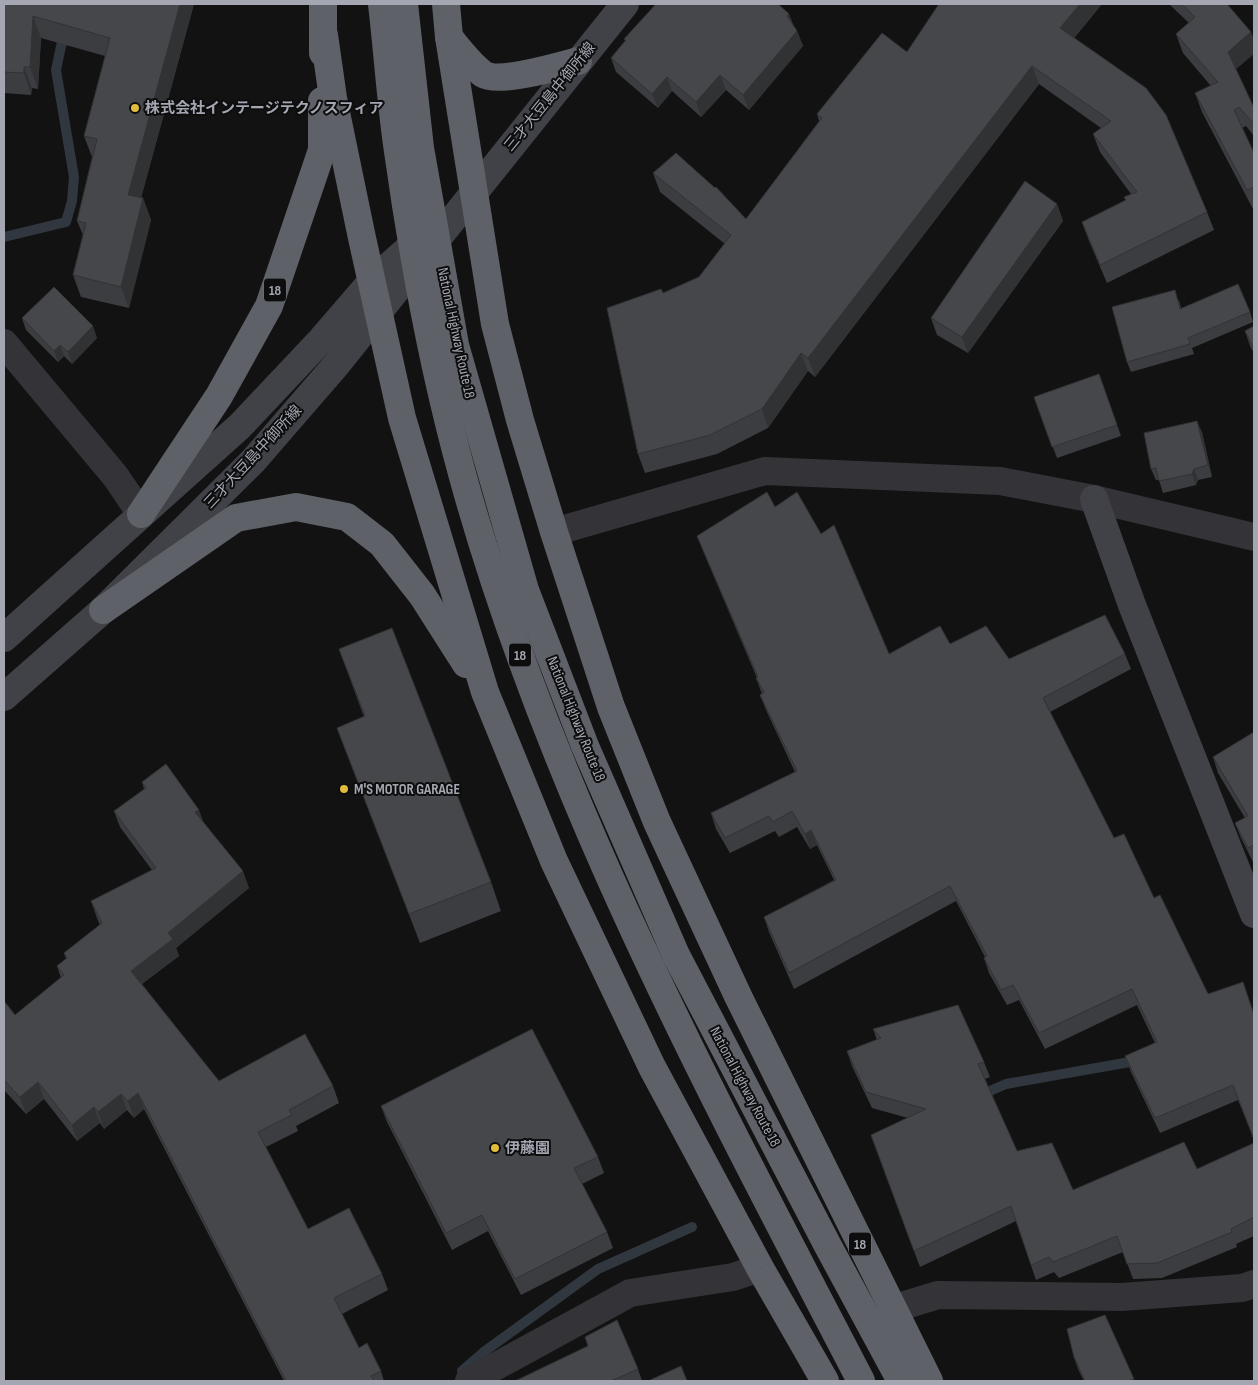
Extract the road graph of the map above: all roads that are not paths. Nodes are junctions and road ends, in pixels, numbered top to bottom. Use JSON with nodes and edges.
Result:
{"nodes":[{"id":1,"x":322,"y":4,"type":"edge"},
{"id":2,"x":382,"y":4,"type":"edge"},
{"id":3,"x":404,"y":4,"type":"edge"},
{"id":4,"x":446,"y":4,"type":"edge"},
{"id":5,"x":625,"y":4,"type":"edge"},
{"id":6,"x":324,"y":35,"type":"junction"},
{"id":7,"x":449,"y":37,"type":"junction"},
{"id":8,"x":578,"y":61,"type":"junction"},
{"id":9,"x":475,"y":191,"type":"junction"},
{"id":10,"x":372,"y":281,"type":"junction"},
{"id":11,"x":379,"y":312,"type":"junction"},
{"id":12,"x":4,"y":343,"type":"edge"},
{"id":13,"x":1094,"y":499,"type":"junction"},
{"id":14,"x":141,"y":514,"type":"junction"},
{"id":15,"x":554,"y":532,"type":"junction"},
{"id":16,"x":1254,"y":538,"type":"edge"},
{"id":17,"x":103,"y":610,"type":"junction"},
{"id":18,"x":4,"y":638,"type":"edge"},
{"id":19,"x":485,"y":692,"type":"junction"},
{"id":20,"x":4,"y":697,"type":"edge"},
{"id":21,"x":1254,"y":914,"type":"edge"},
{"id":22,"x":760,"y":1268,"type":"junction"},
{"id":23,"x":1254,"y":1284,"type":"edge"},
{"id":24,"x":892,"y":1309,"type":"junction"},
{"id":25,"x":469,"y":1381,"type":"edge"},
{"id":26,"x":825,"y":1381,"type":"edge"},
{"id":27,"x":861,"y":1381,"type":"edge"},
{"id":28,"x":901,"y":1381,"type":"edge"},
{"id":29,"x":929,"y":1381,"type":"edge"}],
"edges":[{"from":1,"to":6,"type":"highway","number":"18"},
{"from":2,"to":27,"type":"highway","name":"National Highway Route 18","number":"18"},
{"from":3,"to":28,"type":"highway","name":"National Highway Route 18","number":"18"},
{"from":4,"to":7,"type":"highway","number":"18"},
{"from":5,"to":8,"type":"main road","name":"三才大豆島中御所線"},
{"from":6,"to":10,"type":"highway","number":"18"},
{"from":6,"to":14,"type":"highway","number":"18"},
{"from":7,"to":8,"type":"highway"},
{"from":7,"to":9,"type":"highway","number":"18"},
{"from":8,"to":9,"type":"main road","name":"三才大豆島中御所線"},
{"from":9,"to":10,"type":"main road","name":"三才大豆島中御所線"},
{"from":9,"to":11,"type":"main road","name":"三才大豆島中御所線"},
{"from":9,"to":15,"type":"highway","number":"18"},
{"from":10,"to":11,"type":"highway","number":"18"},
{"from":10,"to":14,"type":"main road","name":"三才大豆島中御所線"},
{"from":11,"to":17,"type":"main road","name":"三才大豆島中御所線"},
{"from":11,"to":19,"type":"highway","number":"18"},
{"from":12,"to":14,"type":"street"},
{"from":13,"to":15,"type":"street"},
{"from":13,"to":16,"type":"street"},
{"from":13,"to":21,"type":"main road"},
{"from":14,"to":18,"type":"main road","name":"三才大豆島中御所線"},
{"from":15,"to":24,"type":"highway","number":"18"},
{"from":17,"to":19,"type":"highway","number":"18"},
{"from":17,"to":20,"type":"main road","name":"三才大豆島中御所線"},
{"from":19,"to":22,"type":"highway","number":"18"},
{"from":22,"to":25,"type":"street"},
{"from":22,"to":26,"type":"highway","number":"18"},
{"from":23,"to":24,"type":"street"},
{"from":24,"to":29,"type":"highway","number":"18"}]}
